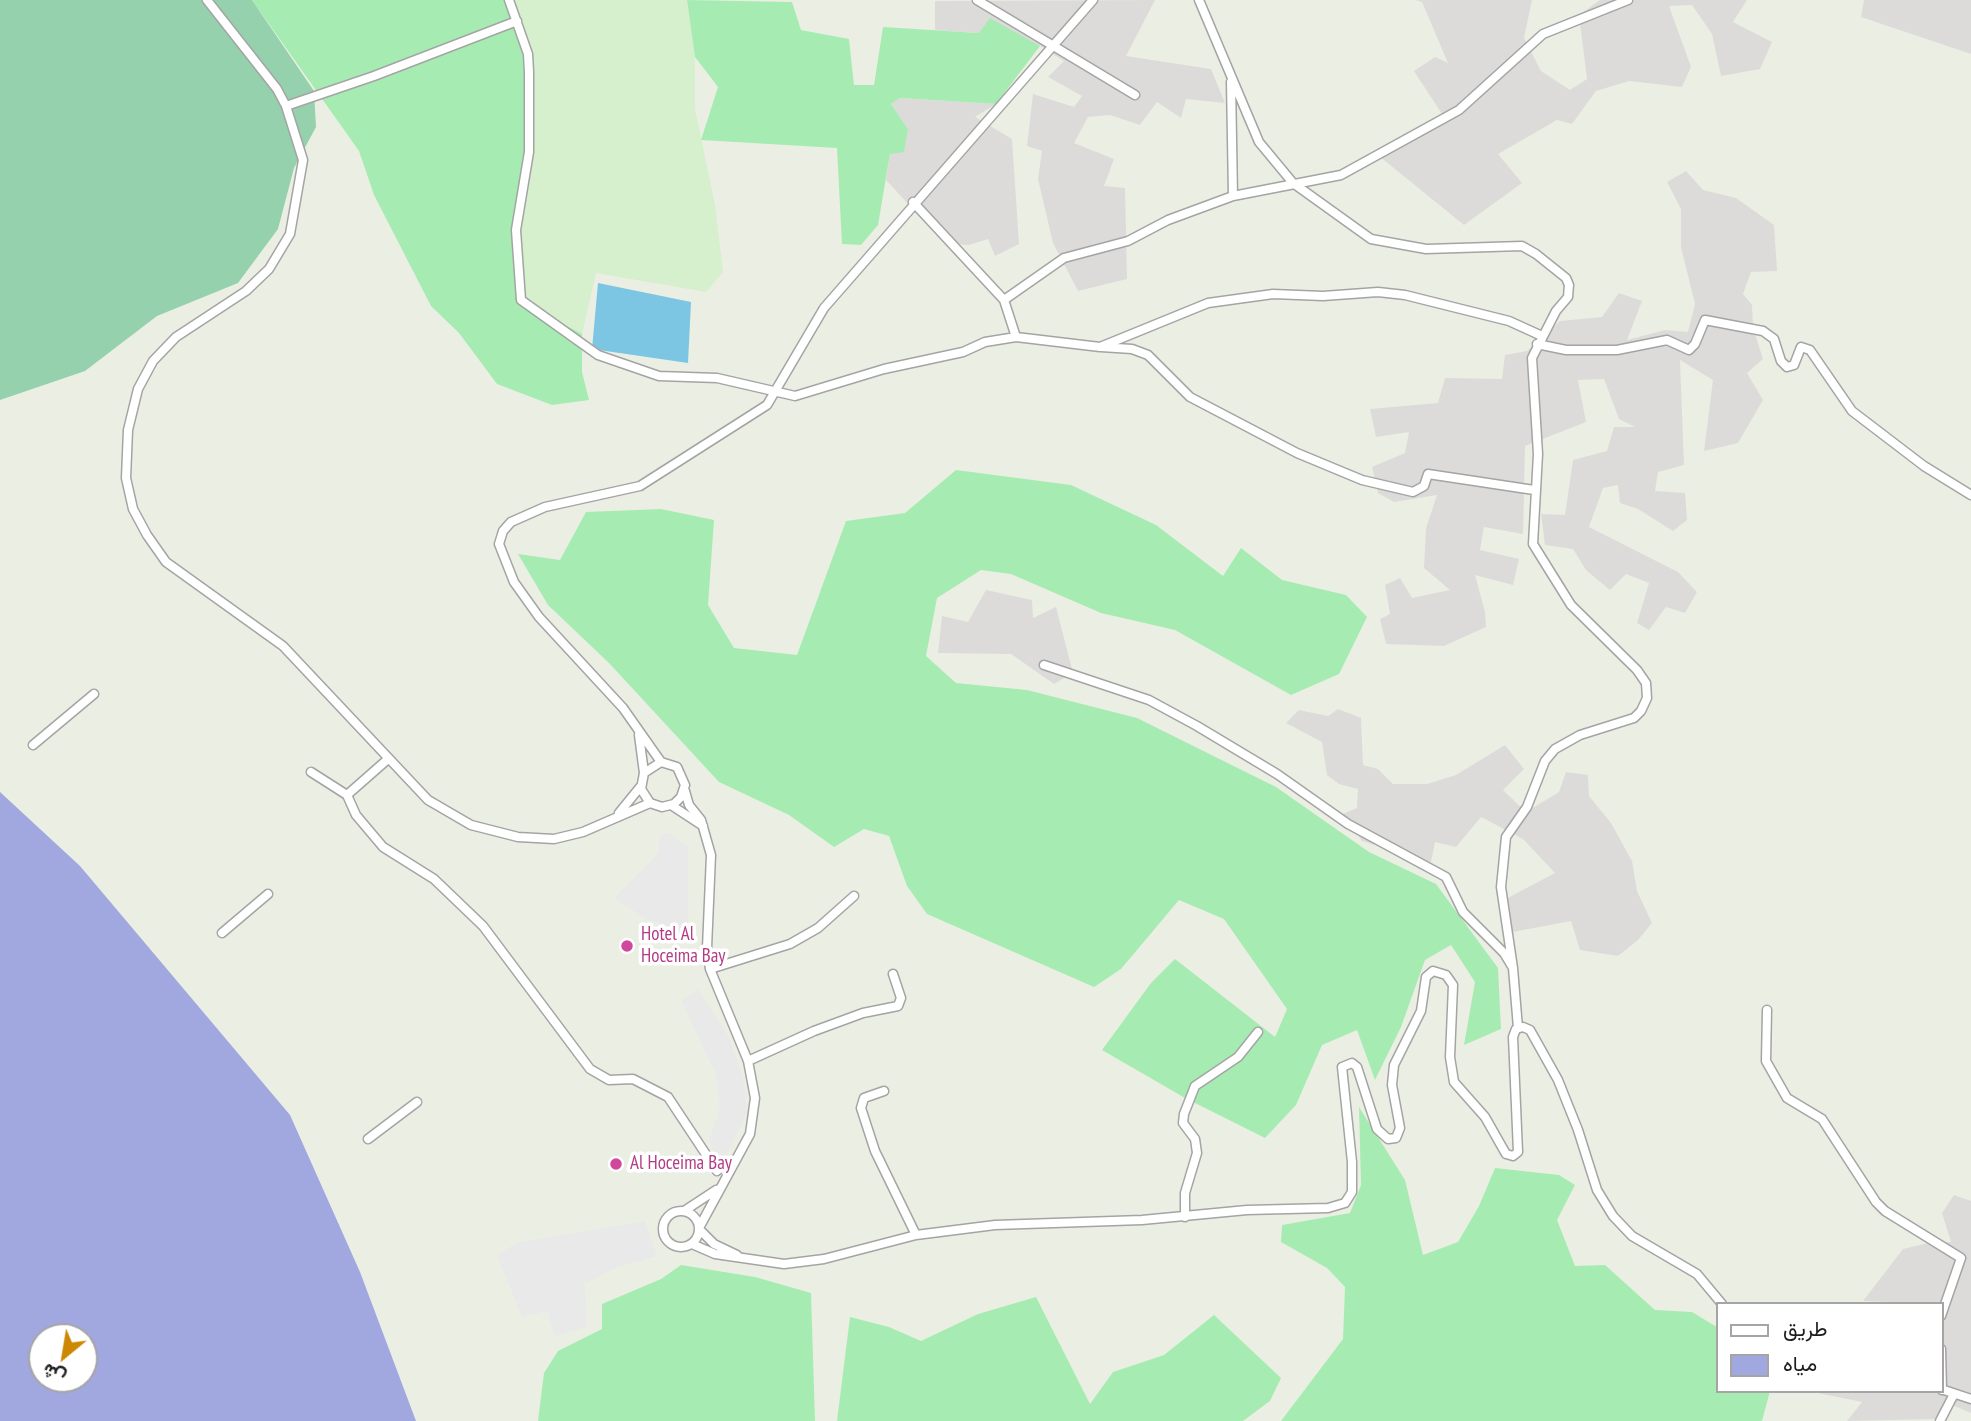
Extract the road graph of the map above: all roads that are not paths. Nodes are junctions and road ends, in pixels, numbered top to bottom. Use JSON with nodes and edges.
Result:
{"nodes":[{"id":1,"x":207,"y":0,"type":"edge"},
{"id":2,"x":509,"y":0,"type":"edge"},
{"id":3,"x":977,"y":0,"type":"edge"},
{"id":4,"x":1093,"y":0,"type":"edge"},
{"id":5,"x":1199,"y":0,"type":"edge"},
{"id":6,"x":1628,"y":0,"type":"edge"},
{"id":7,"x":517,"y":21,"type":"junction"},
{"id":8,"x":1054,"y":46,"type":"junction"},
{"id":9,"x":1230,"y":76,"type":"junction"},
{"id":10,"x":1135,"y":95,"type":"dead end"},
{"id":11,"x":286,"y":106,"type":"junction"},
{"id":12,"x":1293,"y":183,"type":"junction"},
{"id":13,"x":1233,"y":196,"type":"junction"},
{"id":14,"x":914,"y":202,"type":"junction"},
{"id":15,"x":1004,"y":300,"type":"junction"},
{"id":16,"x":1016,"y":337,"type":"junction"},
{"id":17,"x":1539,"y":340,"type":"junction"},
{"id":18,"x":1100,"y":347,"type":"junction"},
{"id":19,"x":777,"y":392,"type":"junction"},
{"id":20,"x":1534,"y":490,"type":"junction"},
{"id":21,"x":1971,"y":495,"type":"edge"},
{"id":22,"x":1044,"y":665,"type":"dead end"},
{"id":23,"x":94,"y":694,"type":"dead end"},
{"id":24,"x":638,"y":729,"type":"junction"},
{"id":25,"x":33,"y":745,"type":"dead end"},
{"id":26,"x":388,"y":759,"type":"junction"},
{"id":27,"x":661,"y":762,"type":"junction"},
{"id":28,"x":312,"y":772,"type":"dead end"},
{"id":29,"x":644,"y":773,"type":"junction"},
{"id":30,"x":641,"y":786,"type":"junction"},
{"id":31,"x":685,"y":788,"type":"junction"},
{"id":32,"x":346,"y":795,"type":"junction"},
{"id":33,"x":650,"y":803,"type":"junction"},
{"id":34,"x":671,"y":805,"type":"junction"},
{"id":35,"x":617,"y":815,"type":"junction"},
{"id":36,"x":703,"y":827,"type":"junction"},
{"id":37,"x":268,"y":894,"type":"dead end"},
{"id":38,"x":854,"y":896,"type":"dead end"},
{"id":39,"x":222,"y":933,"type":"dead end"},
{"id":40,"x":1513,"y":968,"type":"junction"},
{"id":41,"x":710,"y":969,"type":"junction"},
{"id":42,"x":893,"y":974,"type":"dead end"},
{"id":43,"x":1767,"y":1010,"type":"dead end"},
{"id":44,"x":1518,"y":1028,"type":"junction"},
{"id":45,"x":1258,"y":1032,"type":"dead end"},
{"id":46,"x":748,"y":1061,"type":"junction"},
{"id":47,"x":884,"y":1091,"type":"dead end"},
{"id":48,"x":417,"y":1102,"type":"dead end"},
{"id":49,"x":368,"y":1139,"type":"dead end"},
{"id":50,"x":717,"y":1171,"type":"dead end"},
{"id":51,"x":718,"y":1188,"type":"junction"},
{"id":52,"x":684,"y":1211,"type":"junction"},
{"id":53,"x":1185,"y":1217,"type":"junction"},
{"id":54,"x":700,"y":1228,"type":"junction"},
{"id":55,"x":916,"y":1236,"type":"junction"},
{"id":56,"x":692,"y":1244,"type":"junction"},
{"id":57,"x":746,"y":1259,"type":"junction"},
{"id":58,"x":1720,"y":1302,"type":"edge"},
{"id":59,"x":1943,"y":1310,"type":"edge"},
{"id":60,"x":1943,"y":1390,"type":"edge"},
{"id":61,"x":1954,"y":1394,"type":"junction"},
{"id":62,"x":1971,"y":1399,"type":"edge"},
{"id":63,"x":1940,"y":1421,"type":"edge"}],
"edges":[{"from":1,"to":11,"type":"street"},
{"from":2,"to":7,"type":"street"},
{"from":3,"to":8,"type":"street"},
{"from":4,"to":8,"type":"street"},
{"from":5,"to":9,"type":"street"},
{"from":6,"to":12,"type":"street"},
{"from":7,"to":11,"type":"street"},
{"from":7,"to":19,"type":"street"},
{"from":8,"to":10,"type":"street"},
{"from":8,"to":14,"type":"street"},
{"from":9,"to":12,"type":"street"},
{"from":9,"to":13,"type":"street"},
{"from":11,"to":26,"type":"street"},
{"from":12,"to":13,"type":"street"},
{"from":12,"to":17,"type":"street"},
{"from":13,"to":15,"type":"street"},
{"from":14,"to":15,"type":"street"},
{"from":14,"to":19,"type":"street"},
{"from":15,"to":16,"type":"street"},
{"from":16,"to":18,"type":"street"},
{"from":16,"to":19,"type":"street"},
{"from":17,"to":18,"type":"street"},
{"from":17,"to":20,"type":"street"},
{"from":17,"to":21,"type":"street"},
{"from":18,"to":20,"type":"street"},
{"from":19,"to":24,"type":"street"},
{"from":20,"to":40,"type":"street"},
{"from":22,"to":40,"type":"street"},
{"from":23,"to":25,"type":"street"},
{"from":24,"to":27,"type":"street"},
{"from":24,"to":29,"type":"street"},
{"from":26,"to":32,"type":"street"},
{"from":26,"to":35,"type":"street"},
{"from":27,"to":29,"type":"street"},
{"from":27,"to":31,"type":"street"},
{"from":28,"to":32,"type":"street"},
{"from":29,"to":30,"type":"street"},
{"from":30,"to":33,"type":"street"},
{"from":30,"to":35,"type":"street"},
{"from":31,"to":34,"type":"street"},
{"from":31,"to":36,"type":"street"},
{"from":32,"to":50,"type":"street"},
{"from":33,"to":34,"type":"street"},
{"from":33,"to":35,"type":"street"},
{"from":34,"to":36,"type":"street"},
{"from":36,"to":41,"type":"street"},
{"from":37,"to":39,"type":"street"},
{"from":38,"to":41,"type":"street"},
{"from":40,"to":44,"type":"street"},
{"from":41,"to":46,"type":"street"},
{"from":42,"to":46,"type":"street"},
{"from":43,"to":59,"type":"street"},
{"from":44,"to":53,"type":"street"},
{"from":44,"to":58,"type":"street"},
{"from":45,"to":53,"type":"street"},
{"from":46,"to":51,"type":"street"},
{"from":47,"to":55,"type":"street"},
{"from":48,"to":49,"type":"street"},
{"from":51,"to":52,"type":"street"},
{"from":51,"to":54,"type":"street"},
{"from":52,"to":54,"type":"street"},
{"from":52,"to":56,"type":"street"},
{"from":53,"to":55,"type":"street"},
{"from":54,"to":56,"type":"street"},
{"from":54,"to":57,"type":"street"},
{"from":55,"to":57,"type":"street"},
{"from":56,"to":57,"type":"street"},
{"from":60,"to":61,"type":"street"},
{"from":61,"to":62,"type":"street"},
{"from":61,"to":63,"type":"street"}]}
